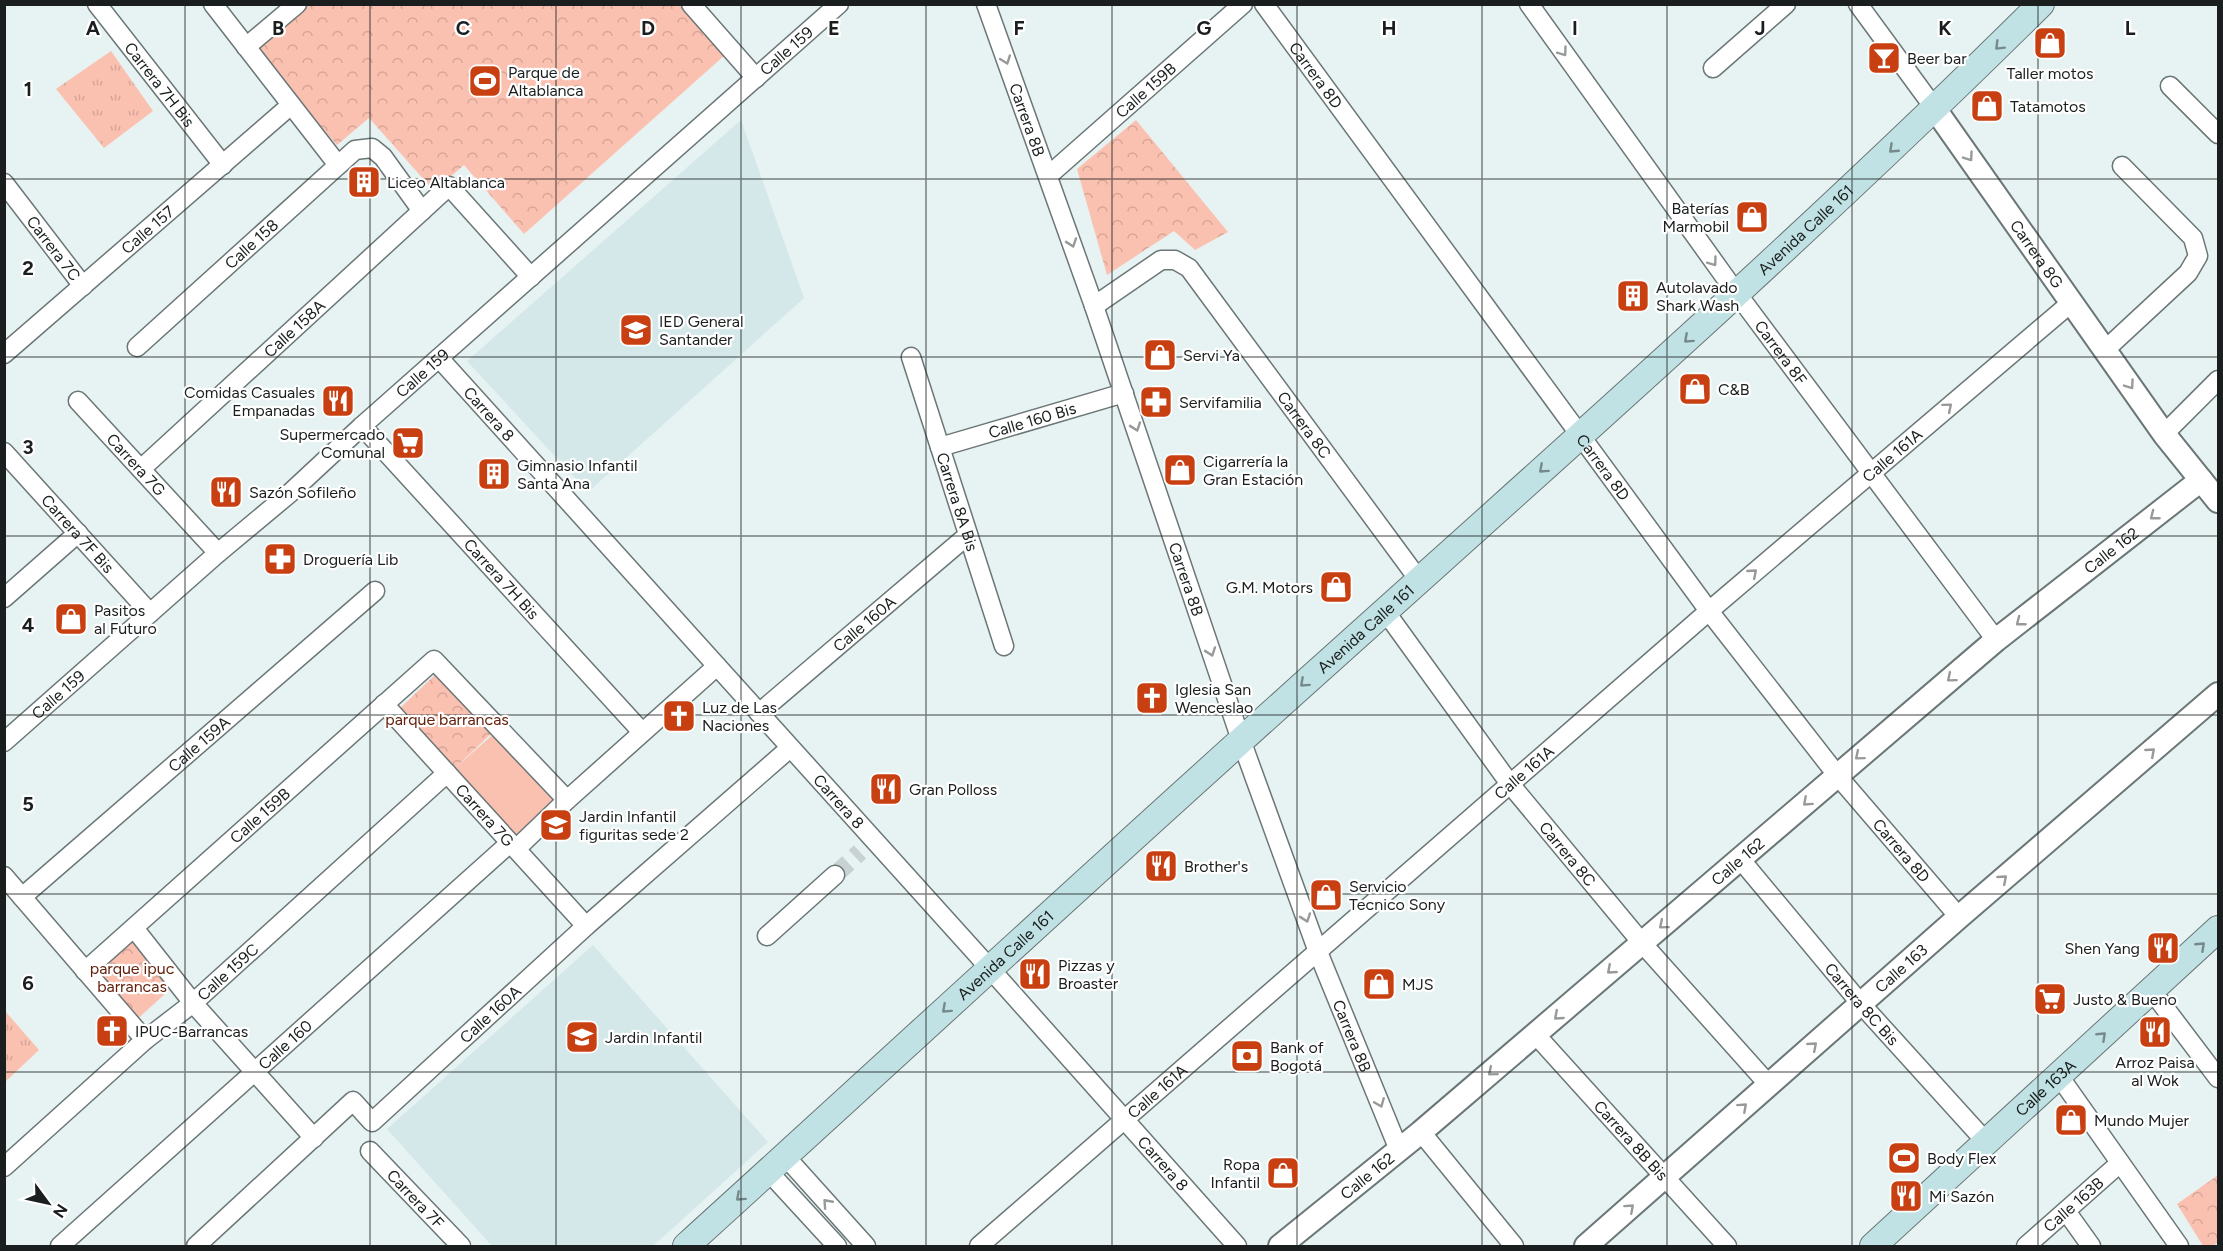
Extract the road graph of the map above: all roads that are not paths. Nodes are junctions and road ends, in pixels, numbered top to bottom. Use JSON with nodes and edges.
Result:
{"nodes":[{"id":1,"x":98,"y":4,"type":"edge"},
{"id":2,"x":213,"y":4,"type":"edge"},
{"id":3,"x":297,"y":4,"type":"edge"},
{"id":4,"x":691,"y":4,"type":"edge"},
{"id":5,"x":839,"y":4,"type":"edge"},
{"id":6,"x":987,"y":4,"type":"edge"},
{"id":7,"x":1243,"y":4,"type":"edge"},
{"id":8,"x":1264,"y":4,"type":"edge"},
{"id":9,"x":1529,"y":4,"type":"edge"},
{"id":10,"x":1786,"y":4,"type":"edge"},
{"id":11,"x":1858,"y":4,"type":"edge"},
{"id":12,"x":2041,"y":4,"type":"edge"},
{"id":13,"x":246,"y":47,"type":"junction"},
{"id":14,"x":1713,"y":68,"type":"dead end"},
{"id":15,"x":756,"y":78,"type":"junction"},
{"id":16,"x":2170,"y":86,"type":"dead end"},
{"id":17,"x":291,"y":105,"type":"junction"},
{"id":18,"x":1935,"y":109,"type":"junction"},
{"id":19,"x":2218,"y":134,"type":"edge"},
{"id":20,"x":223,"y":165,"type":"junction"},
{"id":21,"x":338,"y":165,"type":"junction"},
{"id":22,"x":2122,"y":166,"type":"dead end"},
{"id":23,"x":1048,"y":176,"type":"junction"},
{"id":24,"x":4,"y":183,"type":"edge"},
{"id":25,"x":422,"y":211,"type":"junction"},
{"id":26,"x":531,"y":277,"type":"junction"},
{"id":27,"x":83,"y":286,"type":"junction"},
{"id":28,"x":1737,"y":294,"type":"junction"},
{"id":29,"x":2072,"y":302,"type":"junction"},
{"id":30,"x":1094,"y":306,"type":"junction"},
{"id":31,"x":137,"y":347,"type":"dead end"},
{"id":32,"x":2105,"y":350,"type":"junction"},
{"id":33,"x":4,"y":354,"type":"edge"},
{"id":34,"x":911,"y":357,"type":"dead end"},
{"id":35,"x":439,"y":358,"type":"junction"},
{"id":36,"x":2218,"y":380,"type":"edge"},
{"id":37,"x":1124,"y":393,"type":"junction"},
{"id":38,"x":78,"y":401,"type":"dead end"},
{"id":39,"x":362,"y":426,"type":"junction"},
{"id":40,"x":2164,"y":434,"type":"junction"},
{"id":41,"x":1581,"y":435,"type":"junction"},
{"id":42,"x":940,"y":447,"type":"junction"},
{"id":43,"x":8,"y":462,"type":"edge"},
{"id":44,"x":141,"y":469,"type":"junction"},
{"id":45,"x":1872,"y":472,"type":"junction"},
{"id":46,"x":2200,"y":480,"type":"junction"},
{"id":47,"x":2218,"y":501,"type":"edge"},
{"id":48,"x":78,"y":533,"type":"junction"},
{"id":49,"x":968,"y":535,"type":"junction"},
{"id":50,"x":218,"y":553,"type":"junction"},
{"id":51,"x":1419,"y":580,"type":"junction"},
{"id":52,"x":375,"y":591,"type":"dead end"},
{"id":53,"x":4,"y":598,"type":"edge"},
{"id":54,"x":1385,"y":611,"type":"junction"},
{"id":55,"x":1709,"y":612,"type":"junction"},
{"id":56,"x":150,"y":613,"type":"junction"},
{"id":57,"x":1996,"y":640,"type":"junction"},
{"id":58,"x":1004,"y":646,"type":"dead end"},
{"id":59,"x":717,"y":666,"type":"junction"},
{"id":60,"x":2218,"y":694,"type":"edge"},
{"id":61,"x":384,"y":704,"type":"junction"},
{"id":62,"x":759,"y":713,"type":"junction"},
{"id":63,"x":642,"y":732,"type":"junction"},
{"id":64,"x":1241,"y":740,"type":"junction"},
{"id":65,"x":4,"y":742,"type":"edge"},
{"id":66,"x":790,"y":748,"type":"junction"},
{"id":67,"x":447,"y":773,"type":"junction"},
{"id":68,"x":1837,"y":775,"type":"junction"},
{"id":69,"x":1510,"y":784,"type":"junction"},
{"id":70,"x":567,"y":800,"type":"junction"},
{"id":71,"x":873,"y":839,"type":"junction"},
{"id":72,"x":513,"y":846,"type":"junction"},
{"id":73,"x":860,"y":852,"type":"tunnel mouth"},
{"id":74,"x":1741,"y":860,"type":"junction"},
{"id":75,"x":835,"y":875,"type":"tunnel mouth"},
{"id":76,"x":4,"y":876,"type":"edge"},
{"id":77,"x":22,"y":897,"type":"junction"},
{"id":78,"x":1959,"y":917,"type":"junction"},
{"id":79,"x":586,"y":926,"type":"junction"},
{"id":80,"x":134,"y":928,"type":"junction"},
{"id":81,"x":2218,"y":929,"type":"edge"},
{"id":82,"x":767,"y":936,"type":"dead end"},
{"id":83,"x":1642,"y":943,"type":"junction"},
{"id":84,"x":1318,"y":952,"type":"junction"},
{"id":85,"x":989,"y":970,"type":"junction"},
{"id":86,"x":85,"y":971,"type":"junction"},
{"id":87,"x":2152,"y":991,"type":"junction"},
{"id":88,"x":193,"y":1003,"type":"junction"},
{"id":89,"x":1861,"y":1004,"type":"junction"},
{"id":90,"x":1536,"y":1035,"type":"junction"},
{"id":91,"x":145,"y":1040,"type":"junction"},
{"id":92,"x":255,"y":1074,"type":"junction"},
{"id":93,"x":2059,"y":1076,"type":"junction"},
{"id":94,"x":2218,"y":1078,"type":"edge"},
{"id":95,"x":1769,"y":1084,"type":"junction"},
{"id":96,"x":1124,"y":1120,"type":"junction"},
{"id":97,"x":1421,"y":1132,"type":"junction"},
{"id":98,"x":314,"y":1138,"type":"junction"},
{"id":99,"x":1987,"y":1143,"type":"junction"},
{"id":100,"x":1399,"y":1150,"type":"junction"},
{"id":101,"x":370,"y":1151,"type":"dead end"},
{"id":102,"x":2120,"y":1163,"type":"junction"},
{"id":103,"x":777,"y":1164,"type":"junction"},
{"id":104,"x":4,"y":1167,"type":"edge"},
{"id":105,"x":1665,"y":1177,"type":"junction"},
{"id":106,"x":2066,"y":1211,"type":"junction"},
{"id":107,"x":1888,"y":1241,"type":"edge"},
{"id":108,"x":60,"y":1246,"type":"edge"},
{"id":109,"x":196,"y":1246,"type":"edge"},
{"id":110,"x":461,"y":1246,"type":"edge"},
{"id":111,"x":686,"y":1246,"type":"edge"},
{"id":112,"x":837,"y":1246,"type":"edge"},
{"id":113,"x":866,"y":1246,"type":"edge"},
{"id":114,"x":979,"y":1246,"type":"edge"},
{"id":115,"x":1237,"y":1246,"type":"edge"},
{"id":116,"x":1280,"y":1246,"type":"edge"},
{"id":117,"x":1514,"y":1246,"type":"edge"},
{"id":118,"x":1586,"y":1246,"type":"edge"},
{"id":119,"x":1727,"y":1246,"type":"edge"},
{"id":120,"x":2027,"y":1246,"type":"edge"},
{"id":121,"x":2091,"y":1246,"type":"edge"},
{"id":122,"x":2179,"y":1246,"type":"edge"}],
"edges":[{"from":1,"to":20,"type":"street","name":"Carrera 7H Bis"},
{"from":2,"to":13,"type":"street"},
{"from":3,"to":13,"type":"street"},
{"from":4,"to":15,"type":"street"},
{"from":5,"to":15,"type":"street","name":"Calle 159"},
{"from":6,"to":23,"type":"street","name":"Carrera 8B","one_way":true},
{"from":7,"to":23,"type":"street","name":"Calle 159B"},
{"from":8,"to":41,"type":"street","name":"Carrera 8D"},
{"from":9,"to":28,"type":"street","name":"Carrera 8F","one_way":true},
{"from":10,"to":14,"type":"street"},
{"from":11,"to":18,"type":"street","name":"Carrera 8G"},
{"from":12,"to":18,"type":"main road","name":"Avenida Calle 161","one_way":true},
{"from":13,"to":17,"type":"street"},
{"from":15,"to":26,"type":"street","name":"Calle 159"},
{"from":16,"to":19,"type":"street"},
{"from":17,"to":20,"type":"street","name":"Calle 157"},
{"from":17,"to":21,"type":"street"},
{"from":18,"to":28,"type":"main road","name":"Avenida Calle 161","one_way":true},
{"from":18,"to":29,"type":"street","name":"Carrera 8G","one_way":true},
{"from":20,"to":27,"type":"street","name":"Calle 157"},
{"from":21,"to":25,"type":"street","name":"Calle 158"},
{"from":21,"to":31,"type":"street","name":"Calle 158"},
{"from":22,"to":32,"type":"street"},
{"from":23,"to":30,"type":"street","name":"Carrera 8B","one_way":true},
{"from":24,"to":27,"type":"street","name":"Carrera 7C"},
{"from":25,"to":26,"type":"street","name":"Calle 158A"},
{"from":25,"to":44,"type":"street","name":"Calle 158A"},
{"from":26,"to":35,"type":"street","name":"Calle 159"},
{"from":27,"to":33,"type":"street","name":"Calle 157"},
{"from":28,"to":41,"type":"main road","name":"Avenida Calle 161","one_way":true},
{"from":28,"to":45,"type":"street","name":"Carrera 8F"},
{"from":29,"to":32,"type":"street","name":"Carrera 8G"},
{"from":45,"to":29,"type":"street","name":"Calle 161A","one_way":true},
{"from":30,"to":37,"type":"street","name":"Carrera 8B"},
{"from":30,"to":51,"type":"street","name":"Carrera 8C"},
{"from":32,"to":40,"type":"street","name":"Carrera 8G","one_way":true},
{"from":34,"to":42,"type":"street","name":"Carrera 8A Bis"},
{"from":35,"to":39,"type":"street","name":"Calle 159"},
{"from":35,"to":59,"type":"street","name":"Carrera 8"},
{"from":36,"to":40,"type":"street"},
{"from":37,"to":42,"type":"street","name":"Calle 160 Bis"},
{"from":37,"to":64,"type":"street","name":"Carrera 8B","one_way":true},
{"from":38,"to":44,"type":"street","name":"Carrera 7G"},
{"from":39,"to":50,"type":"street","name":"Calle 159"},
{"from":39,"to":63,"type":"street","name":"Carrera 7H Bis"},
{"from":40,"to":46,"type":"street","name":"Carrera 8G"},
{"from":41,"to":51,"type":"main road","name":"Avenida Calle 161","one_way":true},
{"from":41,"to":55,"type":"street","name":"Carrera 8D"},
{"from":42,"to":49,"type":"street","name":"Carrera 8A Bis"},
{"from":43,"to":48,"type":"street","name":"Carrera 7F Bis"},
{"from":44,"to":50,"type":"street","name":"Carrera 7G"},
{"from":55,"to":45,"type":"street","name":"Calle 161A","one_way":true},
{"from":45,"to":57,"type":"street","name":"Carrera 8F"},
{"from":46,"to":47,"type":"street","name":"Carrera 8G"},
{"from":46,"to":57,"type":"street","name":"Calle 162","one_way":true},
{"from":48,"to":53,"type":"street"},
{"from":48,"to":56,"type":"street","name":"Carrera 7F Bis"},
{"from":49,"to":58,"type":"street","name":"Carrera 8A Bis"},
{"from":49,"to":62,"type":"street","name":"Calle 160A"},
{"from":50,"to":56,"type":"street","name":"Calle 159"},
{"from":51,"to":54,"type":"main road","name":"Avenida Calle 161"},
{"from":52,"to":77,"type":"street","name":"Calle 159A"},
{"from":54,"to":64,"type":"main road","name":"Avenida Calle 161","one_way":true},
{"from":54,"to":69,"type":"street","name":"Carrera 8C"},
{"from":55,"to":68,"type":"street","name":"Carrera 8D"},
{"from":55,"to":69,"type":"street","name":"Calle 161A"},
{"from":56,"to":65,"type":"street","name":"Calle 159"},
{"from":57,"to":68,"type":"street","name":"Calle 162","one_way":true},
{"from":59,"to":62,"type":"street","name":"Carrera 8"},
{"from":59,"to":63,"type":"street","name":"Calle 160"},
{"from":78,"to":60,"type":"street","name":"Calle 163","one_way":true},
{"from":61,"to":67,"type":"street","name":"Carrera 7G"},
{"from":61,"to":70,"type":"street","name":"Calle 159B"},
{"from":61,"to":80,"type":"street","name":"Calle 159B"},
{"from":62,"to":66,"type":"street","name":"Carrera 8"},
{"from":63,"to":70,"type":"street","name":"Calle 160"},
{"from":64,"to":84,"type":"street","name":"Carrera 8B","one_way":true},
{"from":64,"to":85,"type":"main road","name":"Avenida Calle 161"},
{"from":66,"to":71,"type":"street","name":"Carrera 8"},
{"from":66,"to":79,"type":"street","name":"Calle 160A"},
{"from":67,"to":72,"type":"street","name":"Carrera 7G"},
{"from":67,"to":88,"type":"street","name":"Calle 159C"},
{"from":68,"to":74,"type":"street","name":"Calle 162","one_way":true},
{"from":68,"to":78,"type":"street","name":"Carrera 8D"},
{"from":69,"to":83,"type":"street","name":"Carrera 8C"},
{"from":69,"to":84,"type":"street","name":"Calle 161A"},
{"from":70,"to":72,"type":"street","name":"Calle 160"},
{"from":71,"to":73,"type":"street"},
{"from":71,"to":85,"type":"street","name":"Carrera 8"},
{"from":72,"to":79,"type":"street","name":"Carrera 7G"},
{"from":72,"to":92,"type":"street","name":"Calle 160"},
{"from":74,"to":83,"type":"street","name":"Calle 162","one_way":true},
{"from":74,"to":89,"type":"street","name":"Carrera 8C Bis"},
{"from":75,"to":82,"type":"street"},
{"from":76,"to":77,"type":"street"},
{"from":77,"to":86,"type":"street"},
{"from":78,"to":89,"type":"street","name":"Calle 163"},
{"from":79,"to":98,"type":"street","name":"Calle 160A"},
{"from":80,"to":86,"type":"street","name":"Calle 159B"},
{"from":80,"to":88,"type":"street"},
{"from":87,"to":81,"type":"main road","name":"Calle 163A","one_way":true},
{"from":83,"to":90,"type":"street","name":"Calle 162","one_way":true},
{"from":83,"to":95,"type":"street","name":"Carrera 8C"},
{"from":84,"to":96,"type":"street","name":"Calle 161A"},
{"from":84,"to":100,"type":"street","name":"Carrera 8B","one_way":true},
{"from":85,"to":96,"type":"street","name":"Carrera 8"},
{"from":85,"to":103,"type":"main road","name":"Avenida Calle 161","one_way":true},
{"from":86,"to":91,"type":"street"},
{"from":93,"to":87,"type":"main road","name":"Calle 163A","one_way":true},
{"from":87,"to":94,"type":"street"},
{"from":88,"to":91,"type":"street","name":"Calle 159C"},
{"from":88,"to":92,"type":"street"},
{"from":95,"to":89,"type":"street","name":"Calle 163","one_way":true},
{"from":89,"to":99,"type":"street","name":"Carrera 8C Bis"},
{"from":90,"to":97,"type":"street","name":"Calle 162","one_way":true},
{"from":90,"to":105,"type":"street","name":"Carrera 8B Bis"},
{"from":91,"to":104,"type":"street","name":"Calle 159C"},
{"from":92,"to":98,"type":"street"},
{"from":92,"to":108,"type":"street","name":"Calle 160"},
{"from":93,"to":99,"type":"main road","name":"Calle 163A"},
{"from":93,"to":102,"type":"street"},
{"from":105,"to":95,"type":"street","name":"Calle 163","one_way":true},
{"from":96,"to":114,"type":"street","name":"Calle 161A"},
{"from":96,"to":115,"type":"street","name":"Carrera 8"},
{"from":97,"to":100,"type":"street","name":"Calle 162"},
{"from":97,"to":117,"type":"street"},
{"from":98,"to":109,"type":"street","name":"Calle 160A"},
{"from":99,"to":107,"type":"main road","name":"Calle 163A"},
{"from":100,"to":116,"type":"street","name":"Calle 162"},
{"from":101,"to":110,"type":"street","name":"Carrera 7F"},
{"from":102,"to":106,"type":"street","name":"Calle 163B"},
{"from":102,"to":122,"type":"street"},
{"from":103,"to":111,"type":"main road","name":"Avenida Calle 161","one_way":true},
{"from":103,"to":112,"type":"street"},
{"from":113,"to":103,"type":"street","one_way":true},
{"from":118,"to":105,"type":"street","name":"Calle 163","one_way":true},
{"from":105,"to":119,"type":"street","name":"Carrera 8B Bis"},
{"from":106,"to":120,"type":"street","name":"Calle 163B"},
{"from":106,"to":121,"type":"street"}]}
